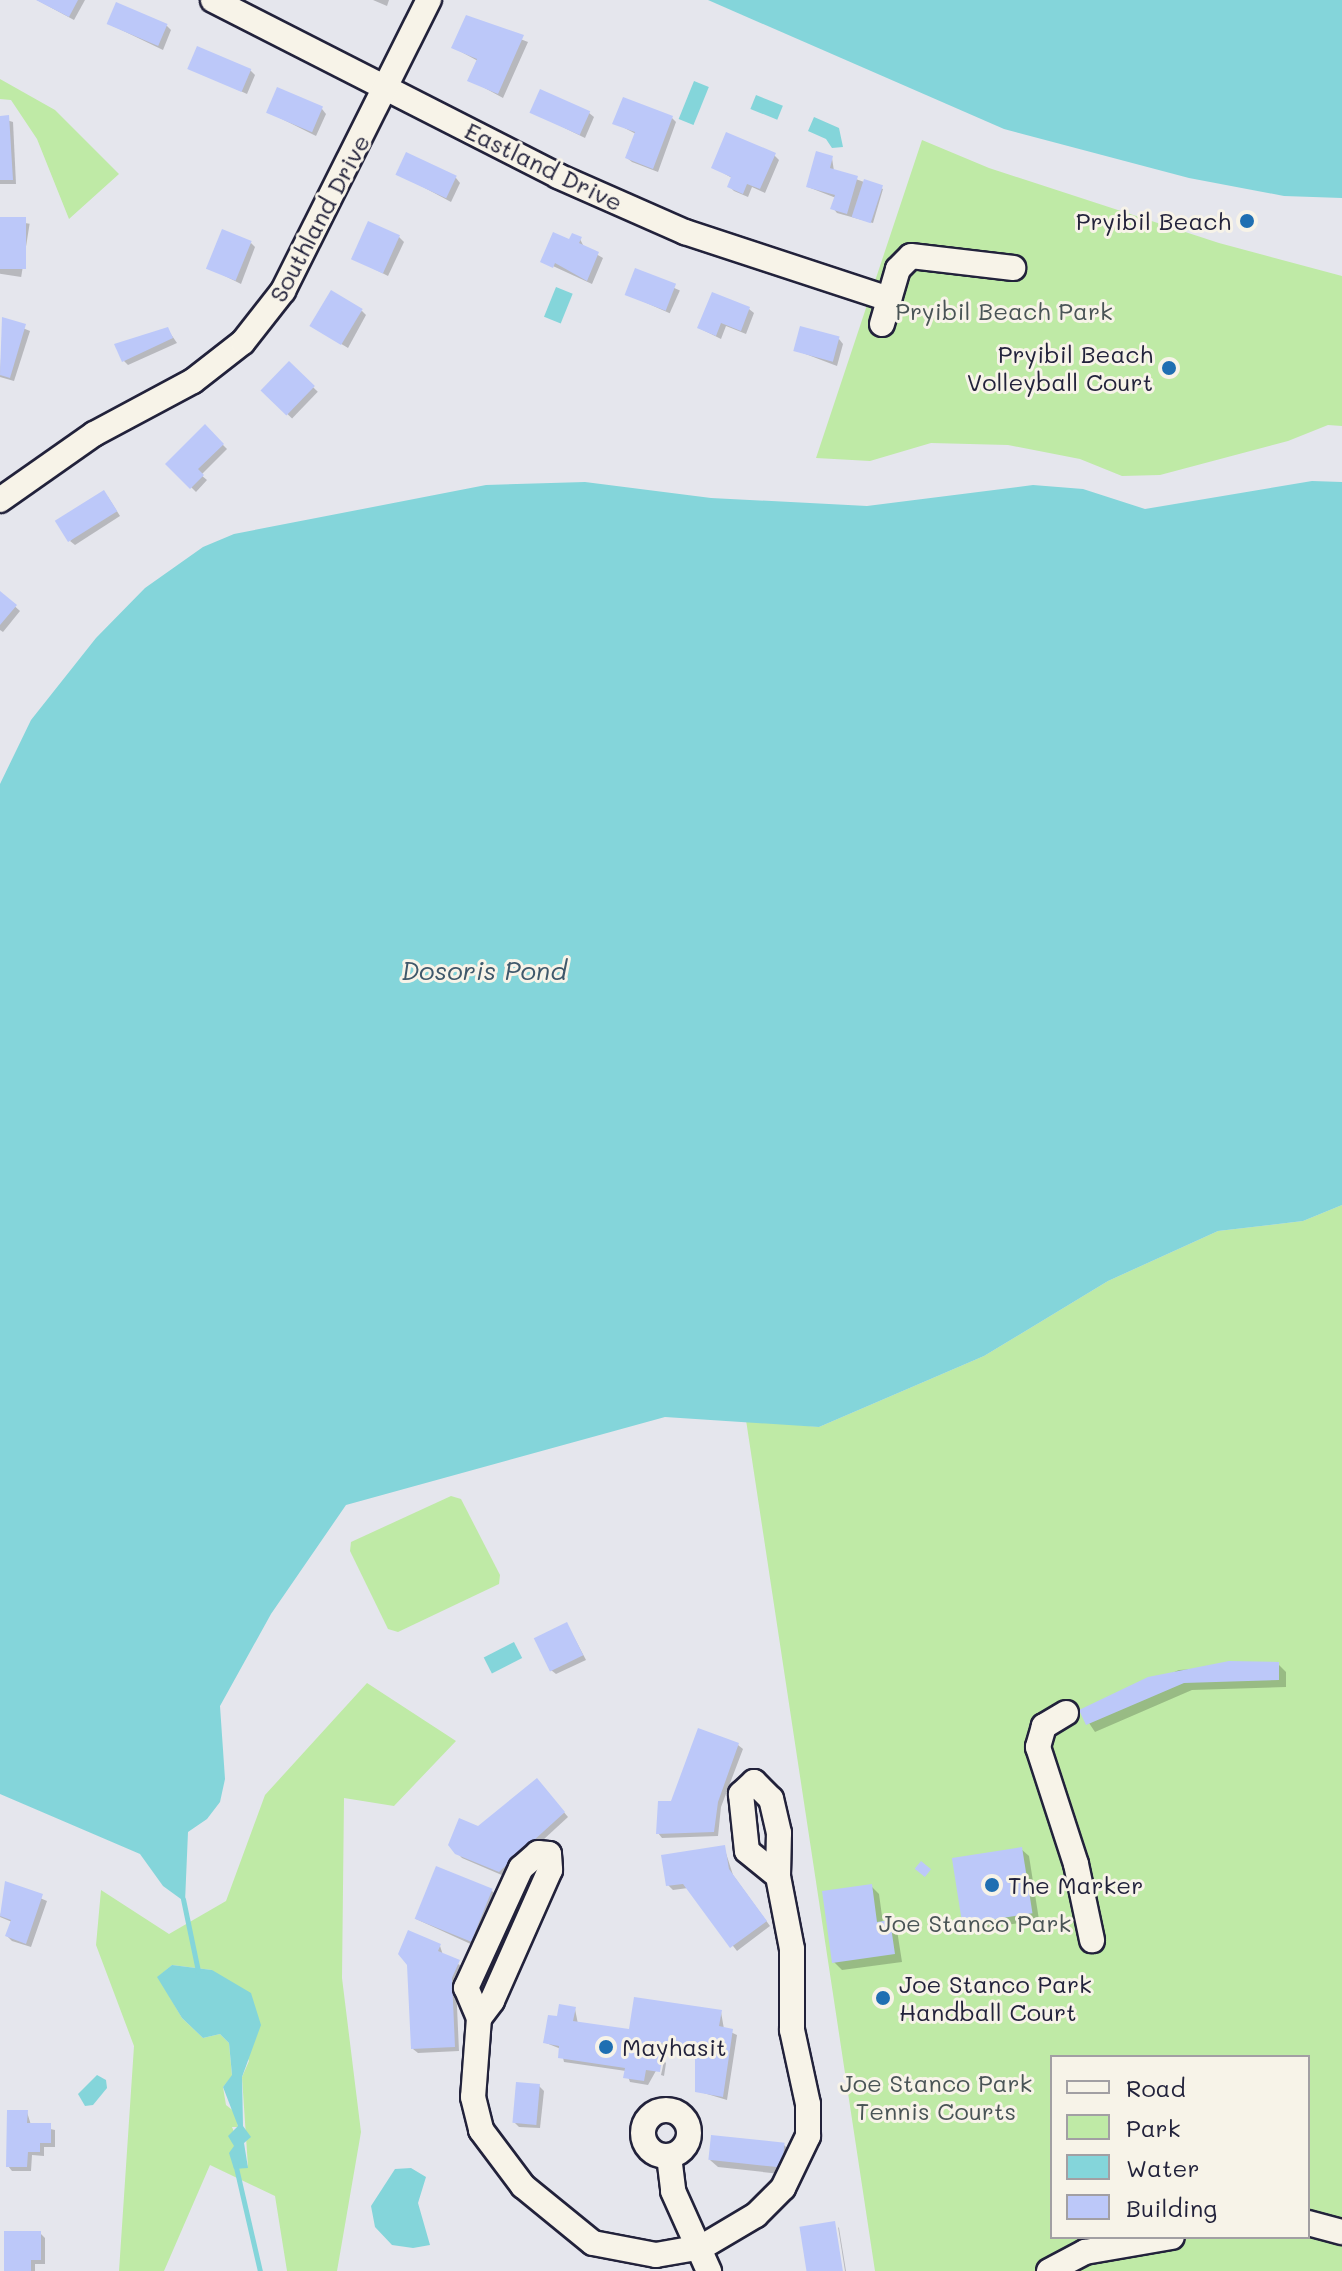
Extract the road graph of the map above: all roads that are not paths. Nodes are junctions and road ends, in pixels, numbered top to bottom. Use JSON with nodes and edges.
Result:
{"nodes":[{"id":1,"x":213,"y":0,"type":"edge"},
{"id":2,"x":429,"y":0,"type":"edge"},
{"id":3,"x":387,"y":89,"type":"junction"},
{"id":4,"x":1013,"y":268,"type":"dead end"},
{"id":5,"x":889,"y":299,"type":"junction"},
{"id":6,"x":882,"y":324,"type":"dead end"},
{"id":7,"x":0,"y":500,"type":"edge"},
{"id":8,"x":1066,"y":1713,"type":"dead end"},
{"id":9,"x":778,"y":1876,"type":"dead end"},
{"id":10,"x":1092,"y":1940,"type":"dead end"},
{"id":11,"x":479,"y":2018,"type":"junction"},
{"id":12,"x":669,"y":2156,"type":"dead end"},
{"id":13,"x":1310,"y":2224,"type":"edge"},
{"id":14,"x":1342,"y":2232,"type":"edge"},
{"id":15,"x":1160,"y":2239,"type":"edge"},
{"id":16,"x":702,"y":2247,"type":"junction"},
{"id":17,"x":709,"y":2271,"type":"edge"},
{"id":18,"x":1049,"y":2271,"type":"edge"}],
"edges":[{"from":1,"to":3,"type":"street","name":"Eastland Drive"},
{"from":2,"to":3,"type":"street","name":"Southland Drive"},
{"from":3,"to":5,"type":"street","name":"Eastland Drive"},
{"from":3,"to":7,"type":"street","name":"Southland Drive"},
{"from":4,"to":5,"type":"street"},
{"from":5,"to":6,"type":"street"},
{"from":8,"to":10,"type":"street"},
{"from":9,"to":16,"type":"street"},
{"from":11,"to":11,"type":"street"},
{"from":11,"to":16,"type":"street"},
{"from":12,"to":16,"type":"street"},
{"from":13,"to":14,"type":"street"},
{"from":15,"to":18,"type":"street"},
{"from":16,"to":17,"type":"street"}]}
